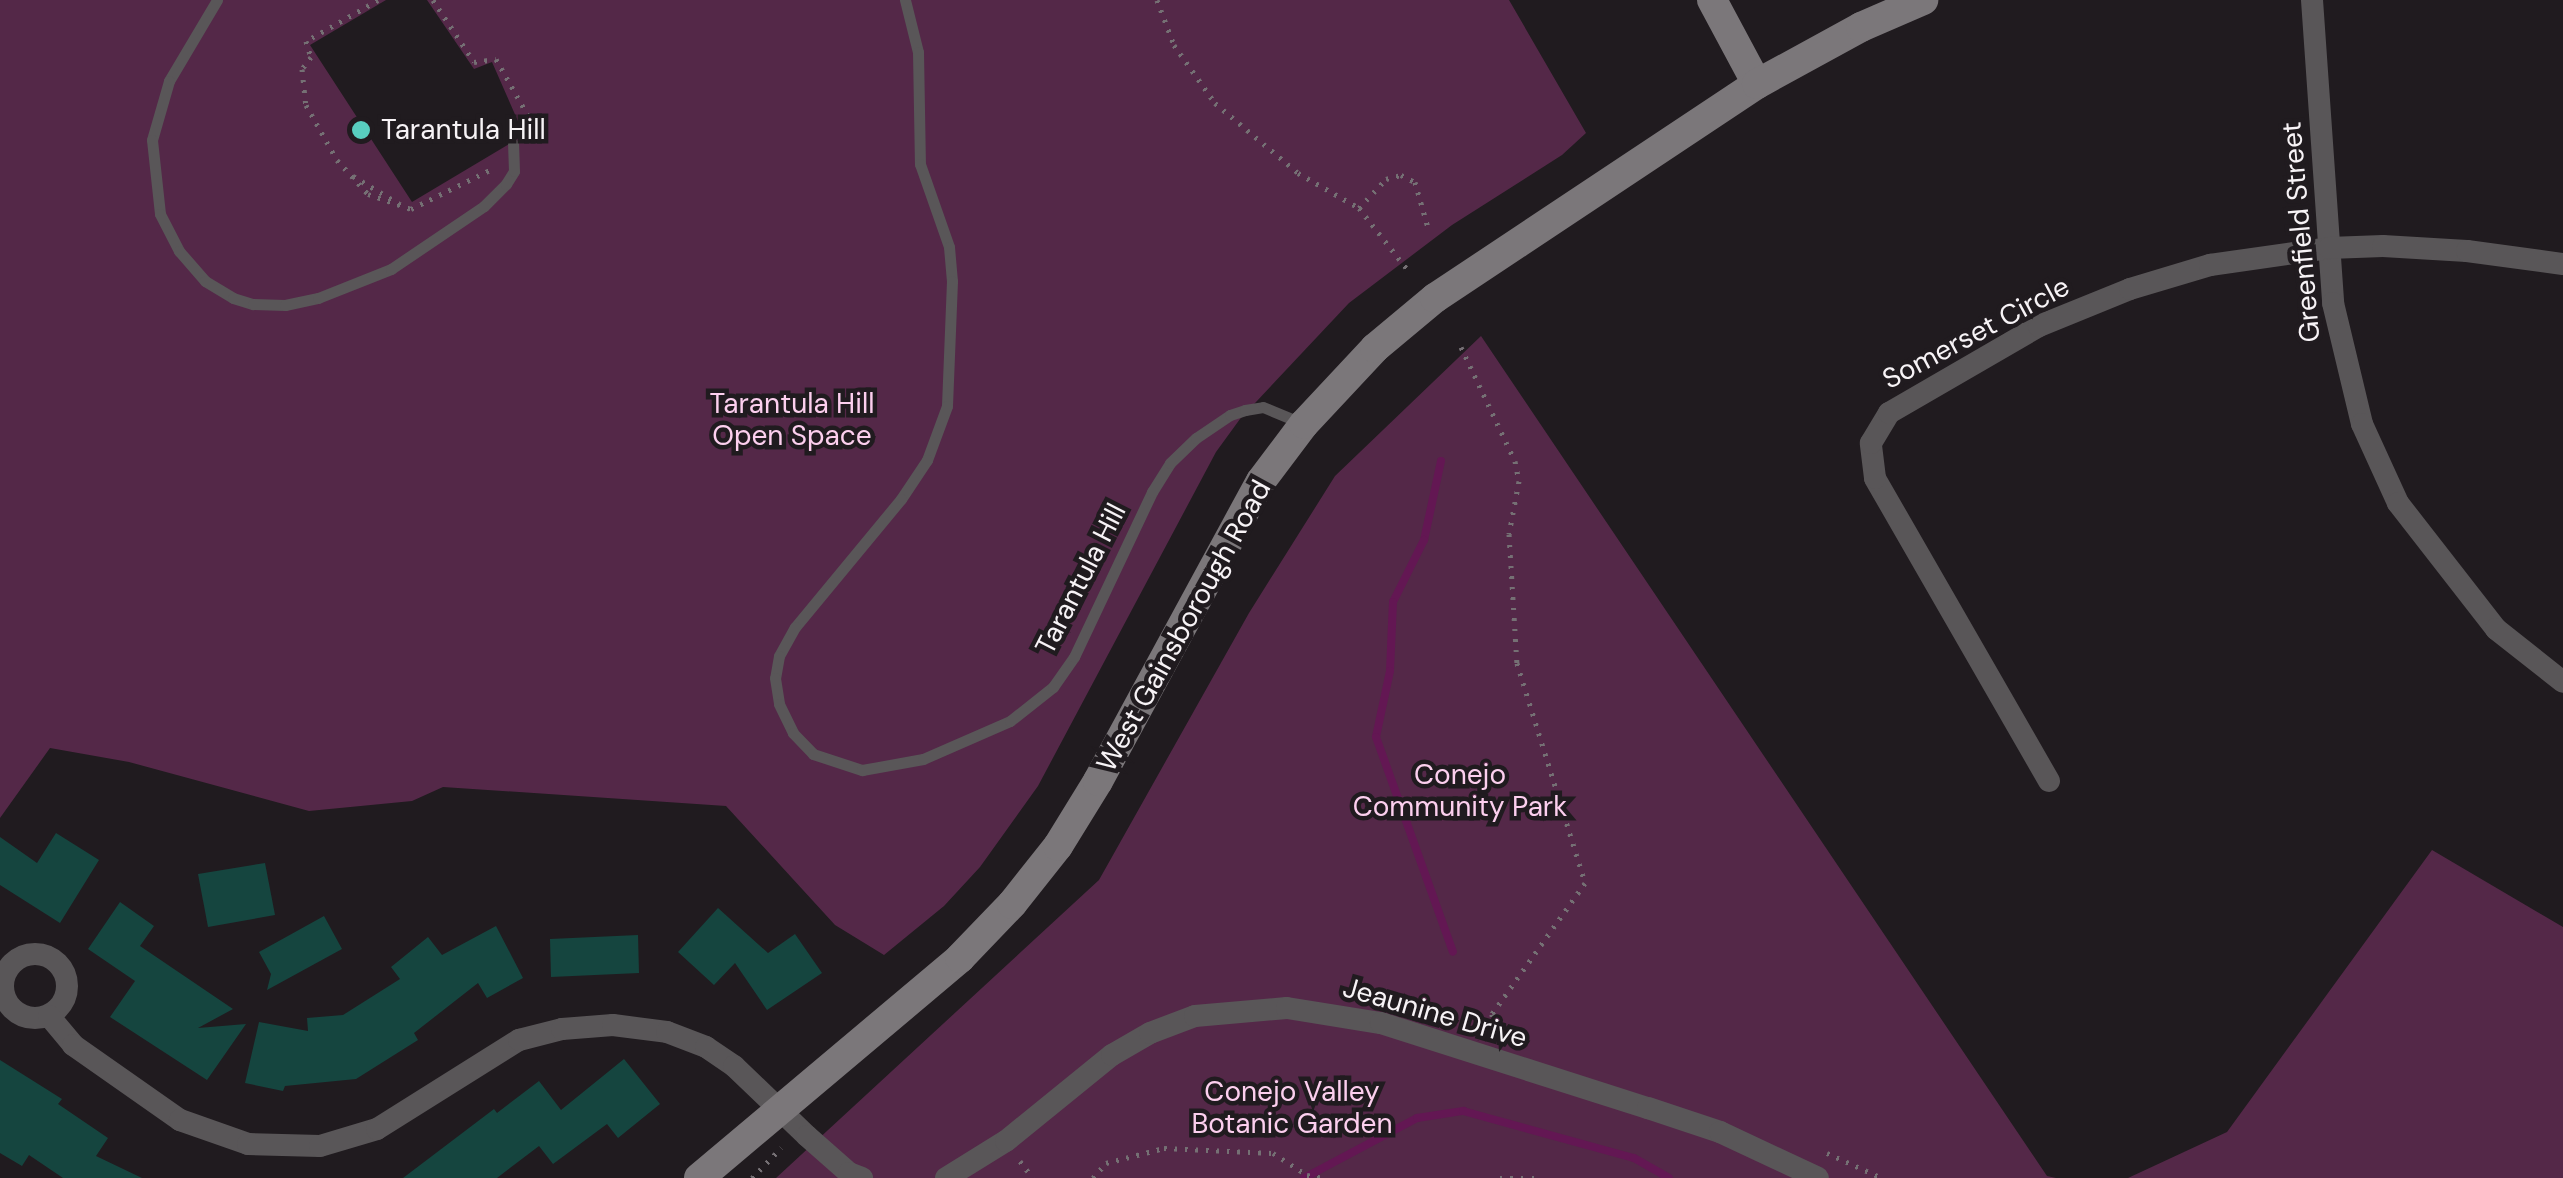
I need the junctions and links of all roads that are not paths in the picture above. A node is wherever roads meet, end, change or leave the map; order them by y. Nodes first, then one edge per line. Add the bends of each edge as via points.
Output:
1 (218, 0) edge
2 (905, 0) edge
3 (1712, 0) edge
4 (1923, 0) edge
5 (2312, 0) edge
6 (1757, 84) junction
7 (512, 144) dead end
8 (2329, 248) junction
9 (2563, 264) edge
10 (1304, 424) junction
11 (2563, 682) edge
12 (2050, 781) dead end
13 (49, 1016) dead end
14 (789, 1118) junction
15 (698, 1178) edge
16 (862, 1178) edge
17 (946, 1178) edge
18 (1818, 1178) edge

1 - 7 lane via 169,81 152,140 160,214 178,251 205,281 234,298 285,304 391,269 506,184
2 - 10 lane, Tarantula Hill via 918,52 920,164 948,247 952,281 947,406 927,460 901,499 795,627 779,656 779,704 793,733 813,754 862,770 923,759 1010,720 1052,688 1074,658 1170,463 1196,438 1246,410 1264,407
3 - 6 street
4 - 6 street, West Gainsborough Road
5 - 8 street, Greenfield Street
6 - 10 street, West Gainsborough Road via 1436,298 1375,348
8 - 9 street, Somerset Circle via 2467,251
8 - 11 street, Greenfield Street via 2344,358 2362,424 2398,503 2496,629
8 - 12 street, Somerset Circle via 2210,266 2130,289 2039,326 1929,387 1878,427 1870,460 1875,478
10 - 14 street, West Gainsborough Road via 1234,526 1098,781 1047,861 960,958
13 - 14 street via 73,1045 136,1093 180,1120 248,1144 320,1146 377,1129 520,1040 614,1025 667,1032 706,1047
14 - 15 street, West Gainsborough Road
14 - 16 street
17 - 18 street, Jeaunine Drive via 1150,1032 1195,1016 1286,1008 1381,1024 1630,1102 1720,1132

